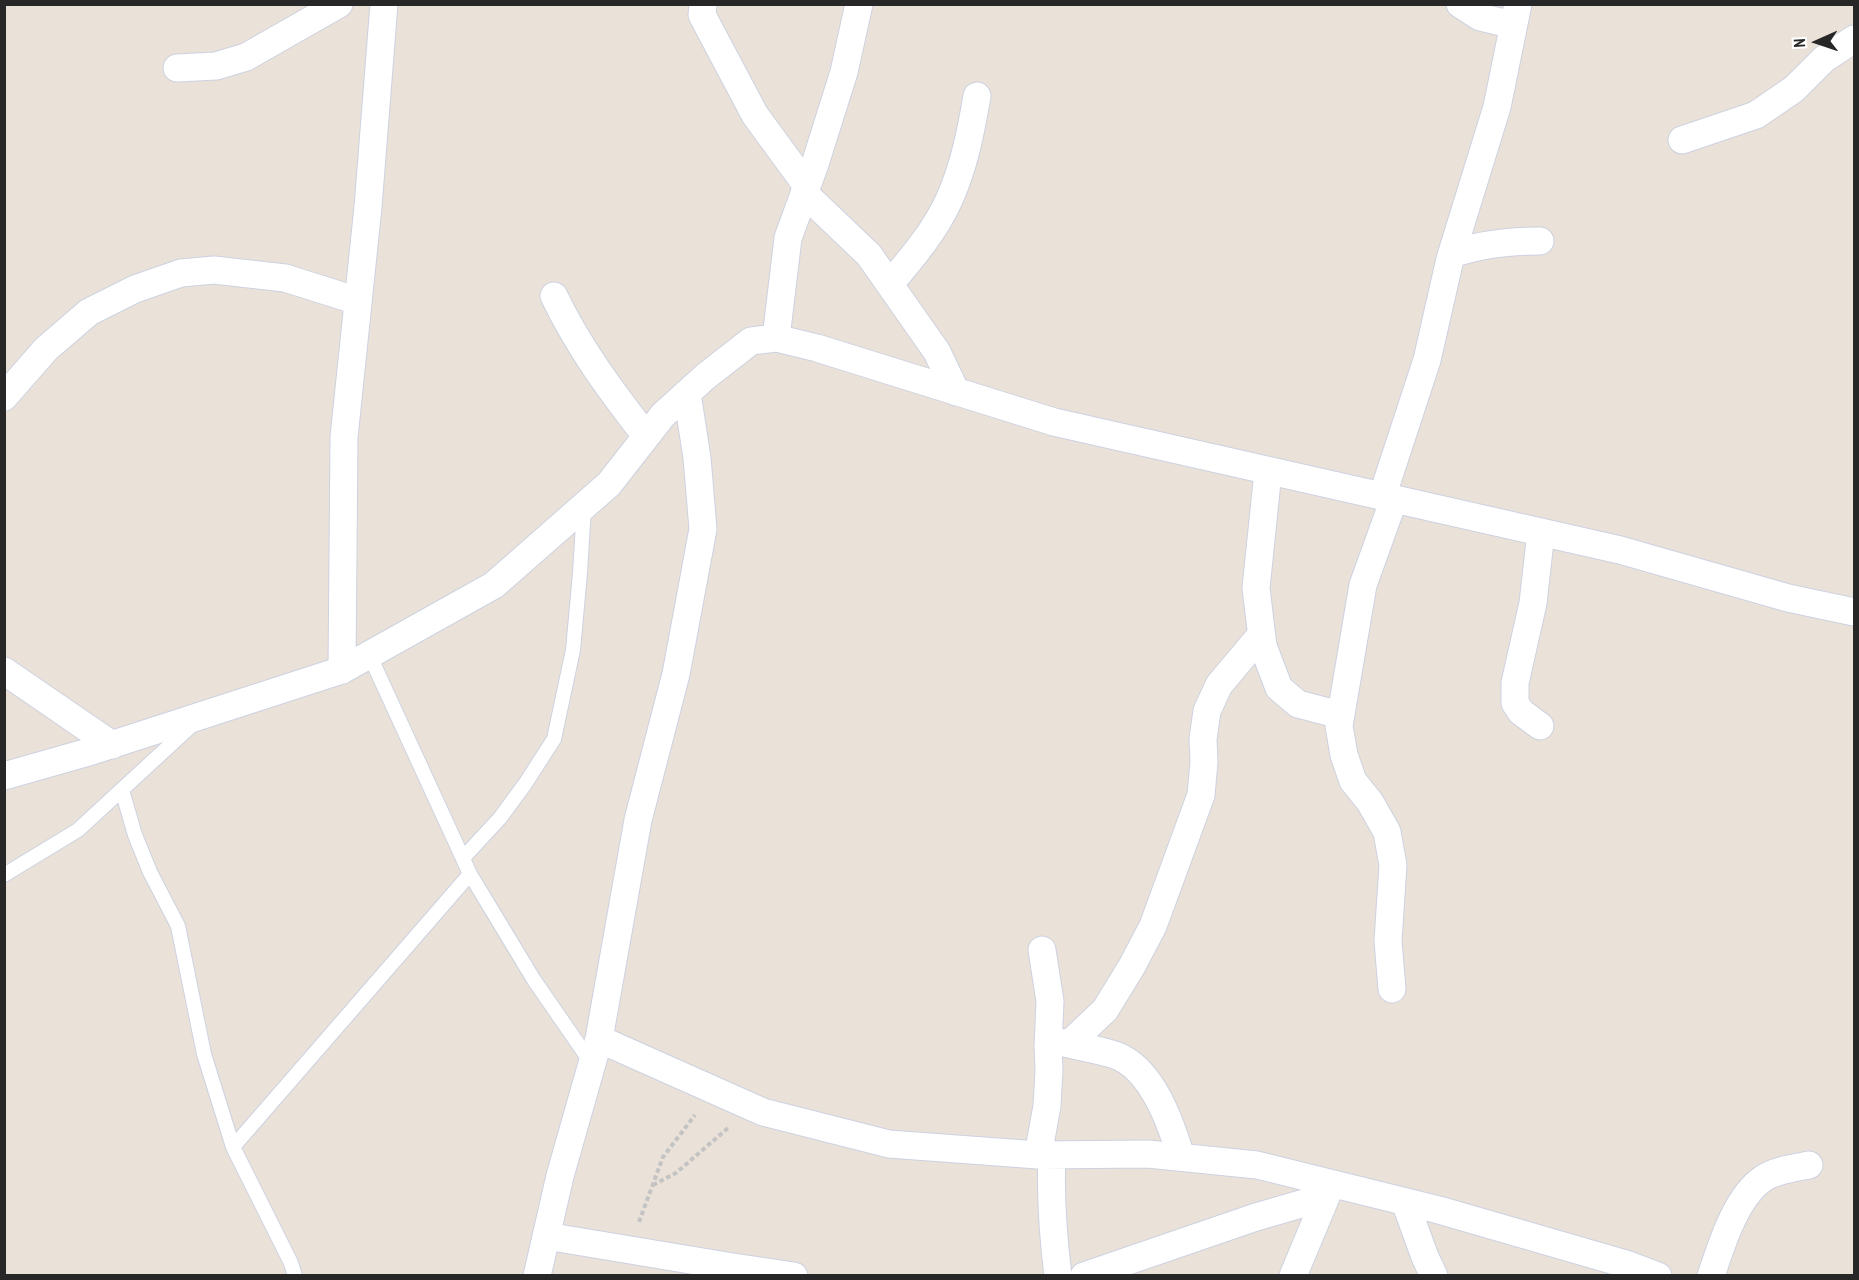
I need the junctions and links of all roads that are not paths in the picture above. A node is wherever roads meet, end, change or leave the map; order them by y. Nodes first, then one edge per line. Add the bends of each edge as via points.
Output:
1 (339, 4) edge
2 (384, 4) edge
3 (703, 4) edge
4 (860, 4) edge
5 (1460, 4) edge
6 (1515, 15) edge
7 (1854, 39) edge
8 (177, 68) dead end
9 (977, 96) dead end
10 (1682, 141) dead end
11 (806, 190) junction
12 (1540, 241) dead end
13 (1452, 254) junction
14 (890, 284) junction
15 (554, 296) dead end
16 (358, 301) junction
17 (776, 338) junction
18 (956, 392) junction
19 (687, 393) junction
20 (4, 397) edge
21 (646, 436) junction
22 (1268, 472) junction
23 (1388, 498) junction
24 (584, 506) junction
25 (1541, 532) junction
26 (1854, 612) edge
27 (1261, 635) junction
28 (369, 654) junction
29 (342, 669) junction
30 (4, 671) edge
31 (205, 714) junction
32 (1340, 716) junction
33 (1540, 726) dead end
34 (112, 745) junction
35 (4, 776) edge
36 (122, 790) junction
37 (463, 858) junction
38 (470, 874) junction
39 (4, 875) edge
40 (1042, 950) dead end
41 (1392, 989) dead end
42 (1059, 1042) junction
43 (596, 1052) junction
44 (233, 1147) junction
45 (1045, 1155) junction
46 (1181, 1157) junction
47 (1809, 1165) dead end
48 (1328, 1190) junction
49 (1405, 1202) junction
50 (546, 1236) junction
51 (295, 1275) edge
52 (537, 1275) edge
53 (794, 1275) edge
54 (1058, 1275) edge
55 (1084, 1275) edge
56 (1293, 1275) edge
57 (1434, 1275) edge
58 (1658, 1275) edge
59 (1711, 1275) edge

1 - 8 street via 246,57 216,66
2 - 16 street
3 - 11 street via 702,15 755,115
4 - 11 street via 844,72
5 - 6 street via 1480,17
6 - 13 street via 1497,107
7 - 10 street via 1756,115
9 - 14 street via 962,166 949,201 919,249
11 - 14 street via 869,255
11 - 17 street via 788,238
12 - 13 street via 1493,244
13 - 23 street
14 - 18 street via 937,352
15 - 21 street via 592,365
16 - 20 street via 285,278 214,270 181,273 135,289 89,312 46,349
16 - 29 street via 344,437
17 - 18 street
17 - 19 street via 752,341
18 - 22 street via 1054,422
19 - 21 street
19 - 43 street via 703,530 676,674 638,820
21 - 24 street via 609,484
22 - 23 street
22 - 27 street via 1256,588
23 - 25 street
23 - 32 street via 1363,585
24 - 28 street via 494,585
24 - 37 lane via 573,650 554,739 519,793
25 - 26 street
25 - 33 street via 1533,603 1515,683 1515,703
27 - 32 street via 1279,688 1298,704
27 - 42 street via 1220,685 1207,711 1201,795 1153,926 1105,1010
28 - 29 street
28 - 37 lane
29 - 31 street
30 - 34 street
31 - 34 street
31 - 36 lane
32 - 41 street via 1344,755 1353,781 1387,832 1393,865 1388,941
34 - 35 street
36 - 39 lane via 78,830
36 - 44 lane via 138,844 178,926 204,1054
37 - 38 lane
38 - 43 lane via 534,980
38 - 44 lane
40 - 42 street
42 - 45 street via 1049,1070
42 - 46 street via 1116,1055 1135,1067 1171,1123
43 - 45 street via 717,1091 763,1112 889,1144
43 - 50 street
44 - 51 lane
45 - 46 street
45 - 54 street
46 - 48 street via 1257,1165
47 - 59 street via 1764,1178 1743,1199
48 - 49 street
48 - 55 street
48 - 56 street
49 - 57 street
49 - 58 street
50 - 52 street
50 - 53 street

